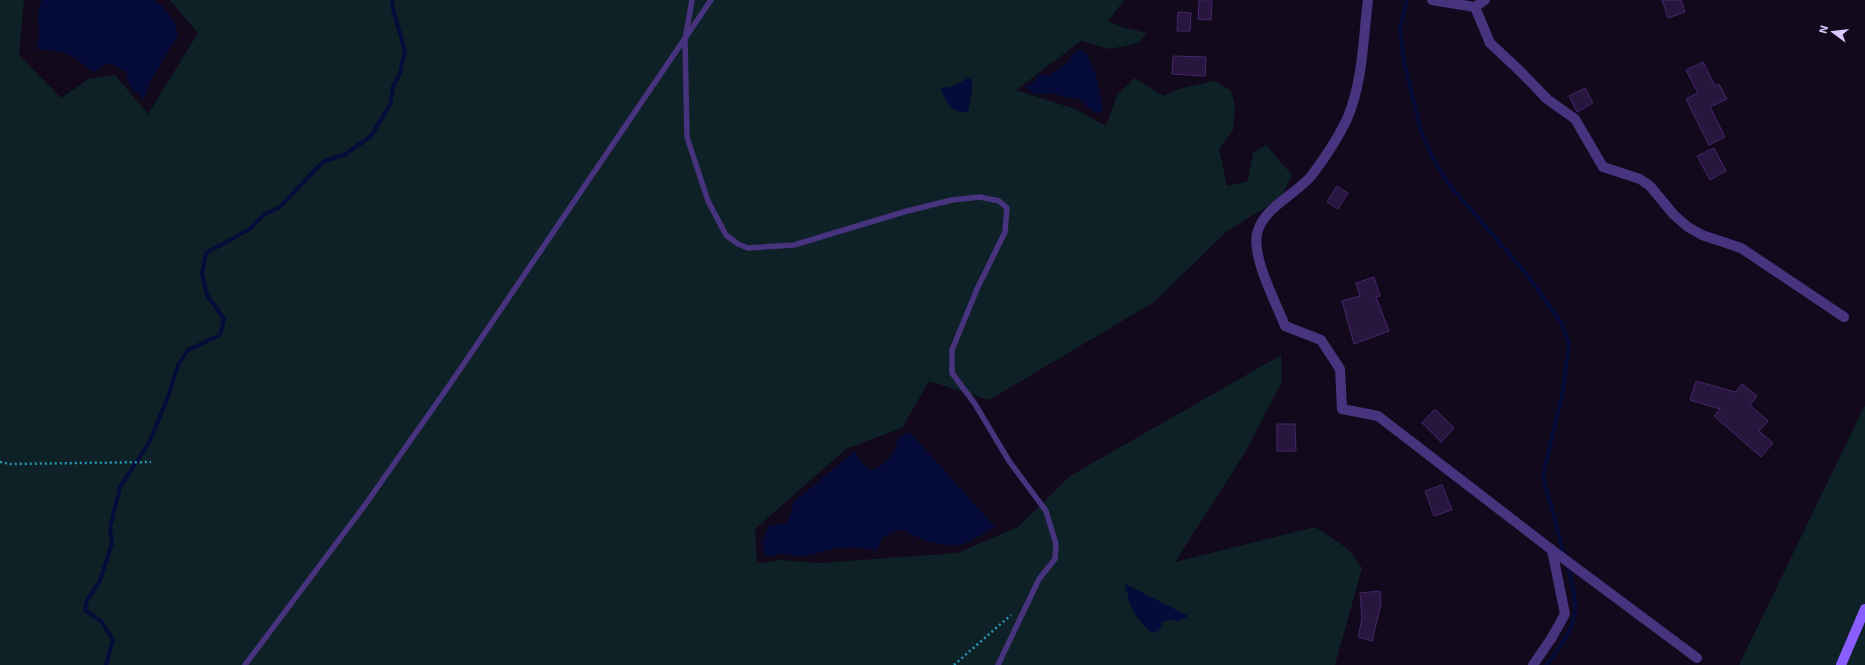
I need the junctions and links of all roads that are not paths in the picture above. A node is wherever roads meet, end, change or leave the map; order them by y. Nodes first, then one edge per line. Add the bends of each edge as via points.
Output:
1 (692, 0) edge
2 (711, 0) edge
3 (1368, 0) edge
4 (1432, 0) edge
5 (1485, 0) edge
6 (1475, 7) junction
7 (684, 40) junction
8 (1844, 317) dead end
9 (1552, 550) junction
10 (1865, 609) edge
11 (1697, 658) dead end
12 (245, 665) edge
13 (998, 665) edge
14 (1533, 665) edge
15 (1841, 665) edge

1 - 7 lane
2 - 7 lane
3 - 9 street via 1358,83 1347,119 1310,177 1282,199 1262,222 1256,234 1257,256 1285,326 1322,340 1340,369 1342,409 1378,416
4 - 6 street
5 - 6 street
6 - 8 street via 1490,44 1547,99 1575,119 1603,167 1640,179 1650,186 1674,216 1688,227 1702,235 1741,248
7 - 12 lane via 443,394 365,505
7 - 13 lane via 688,137 708,200 726,235 738,244 748,248 794,245 952,200 980,197 999,201 1007,208 1005,232 977,289 952,350 952,373 975,404 1009,461 1046,510 1056,544 1055,559 1039,579
9 - 11 street
9 - 14 street via 1565,614
10 - 15 street

